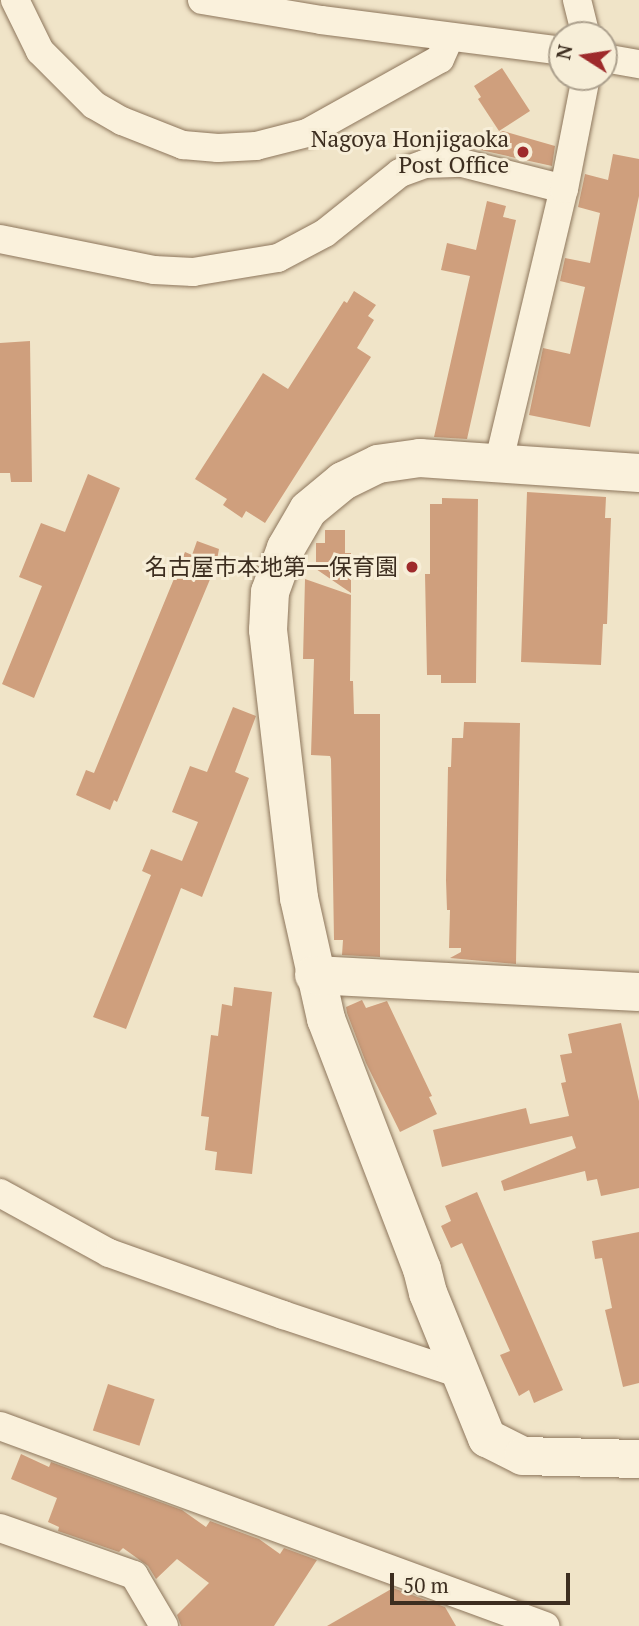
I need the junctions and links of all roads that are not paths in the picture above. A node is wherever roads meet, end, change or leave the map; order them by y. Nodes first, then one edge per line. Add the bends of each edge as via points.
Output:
1 (14, 0) edge
2 (202, 0) edge
3 (577, 0) edge
4 (582, 21) edge
5 (450, 37) junction
6 (548, 49) edge
7 (618, 60) edge
8 (639, 64) edge
9 (583, 91) edge
10 (564, 189) junction
11 (0, 239) edge
12 (498, 465) junction
13 (639, 473) edge
14 (314, 975) junction
15 (639, 992) edge
16 (0, 1193) edge
17 (460, 1374) junction
18 (0, 1426) edge
19 (639, 1459) edge
20 (0, 1528) edge
21 (164, 1626) edge
22 (545, 1626) edge

1 - 5 street via 40,51 94,105 183,145 218,148 257,146 307,133 440,59
2 - 5 street
3 - 4 street
5 - 6 street
7 - 8 street
9 - 10 street
10 - 11 street via 462,163 425,164 400,173 325,233 278,258 193,272 154,270
10 - 12 street
12 - 13 street
12 - 14 street via 420,458 378,464 343,481 308,510 286,548 270,592 268,630 299,898
14 - 15 street
14 - 17 street via 326,1019
16 - 17 street via 109,1252
17 - 19 street via 487,1438 523,1456
18 - 22 street
20 - 21 street via 134,1575

